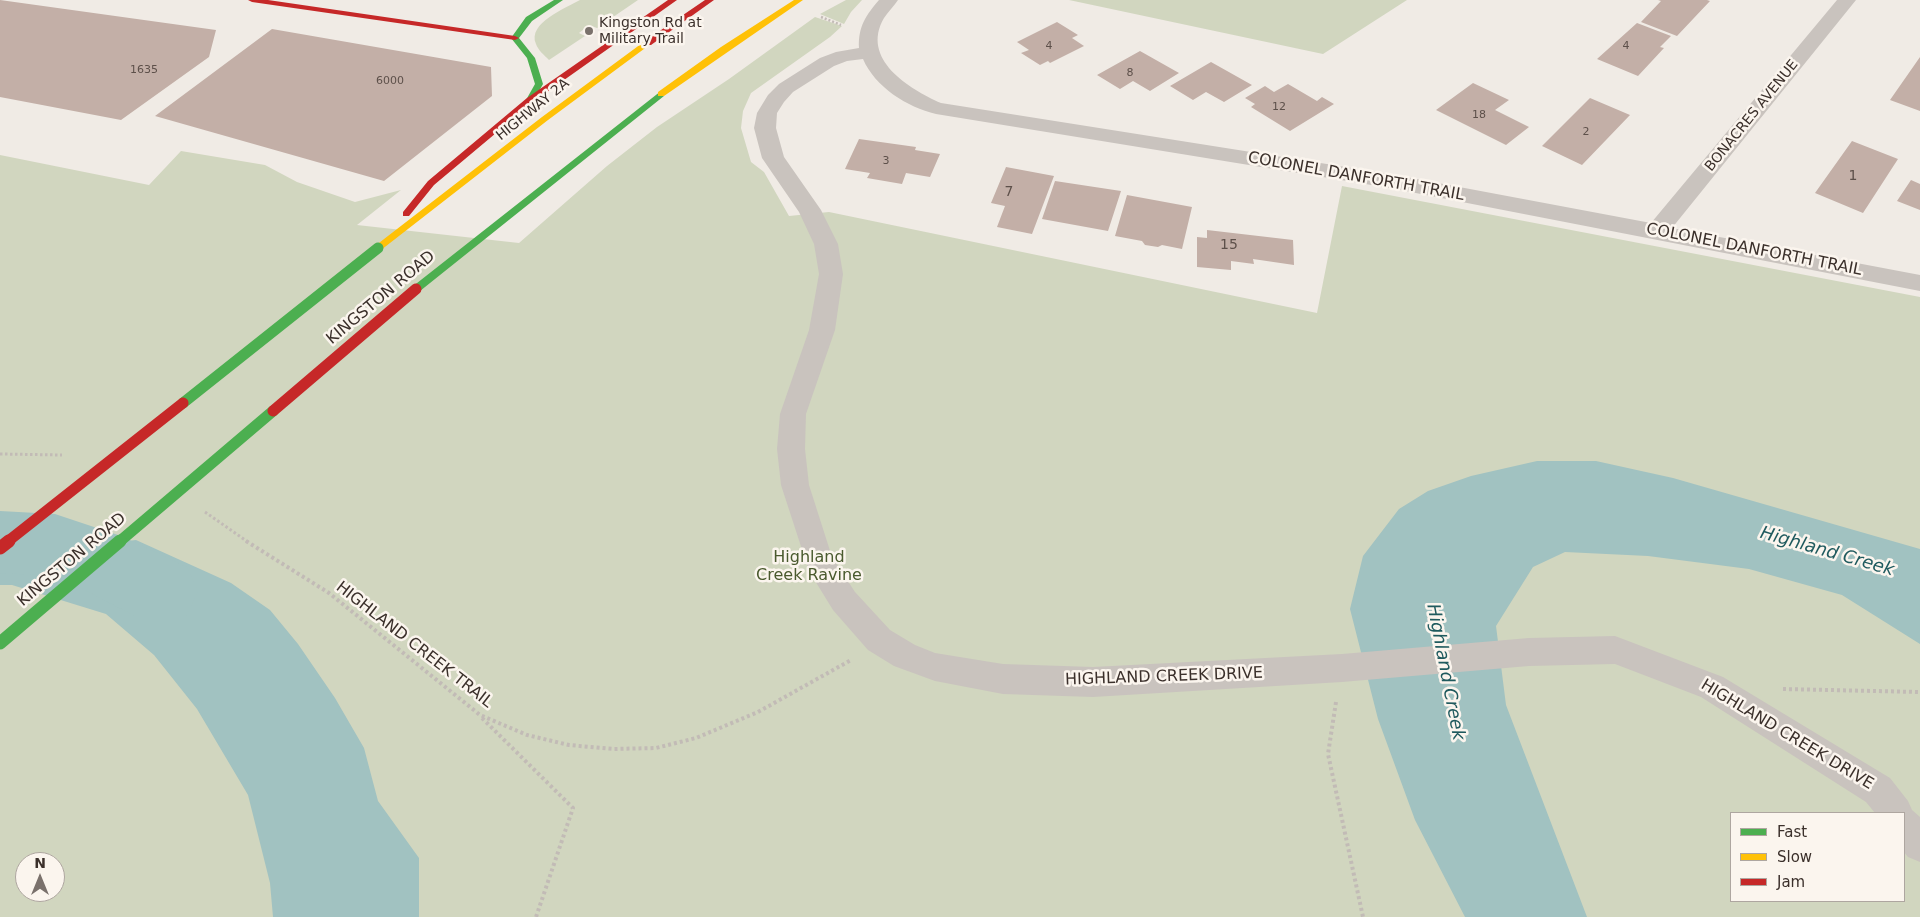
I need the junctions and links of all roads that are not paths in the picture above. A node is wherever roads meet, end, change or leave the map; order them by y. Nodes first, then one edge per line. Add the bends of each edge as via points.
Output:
1 (252, 0) edge
2 (559, 0) edge
3 (673, 0) edge
4 (710, 0) edge
5 (799, 0) edge
6 (889, 0) edge
7 (1847, 0) edge
8 (516, 38) junction
9 (870, 52) junction
10 (530, 100) junction
11 (1658, 231) junction
12 (378, 248) junction
13 (1920, 283) edge
14 (0, 548) edge
15 (0, 642) edge
16 (1895, 812) edge
17 (1905, 825) edge
18 (1920, 845) edge

1 - 8 main road
2 - 8 main road via 529,19
3 - 10 main road
4 - 12 main road, HIGHWAY 2A via 582,90
5 - 15 main road, KINGSTON ROAD, bridge via 653,100 416,289
6 - 9 street via 872,24
7 - 11 street, BONACRES AVENUE
8 - 10 main road via 531,58 539,84
9 - 11 street, COLONEL DANFORTH TRAIL via 873,63 889,82 906,95 936,108 1390,181
9 - 16 street, HIGHLAND CREEK DRIVE via 827,62 794,83 775,99 767,114 765,128 773,158 810,210 826,244 831,274 822,330 793,414 791,449 796,485 819,562 844,601 879,640 905,656 935,667 1003,679 1093,682 1342,668 1529,652 1615,650 1712,686 1878,790
10 - 12 main road via 431,183
11 - 13 street, COLONEL DANFORTH TRAIL
12 - 14 main road, bridge
17 - 18 street

